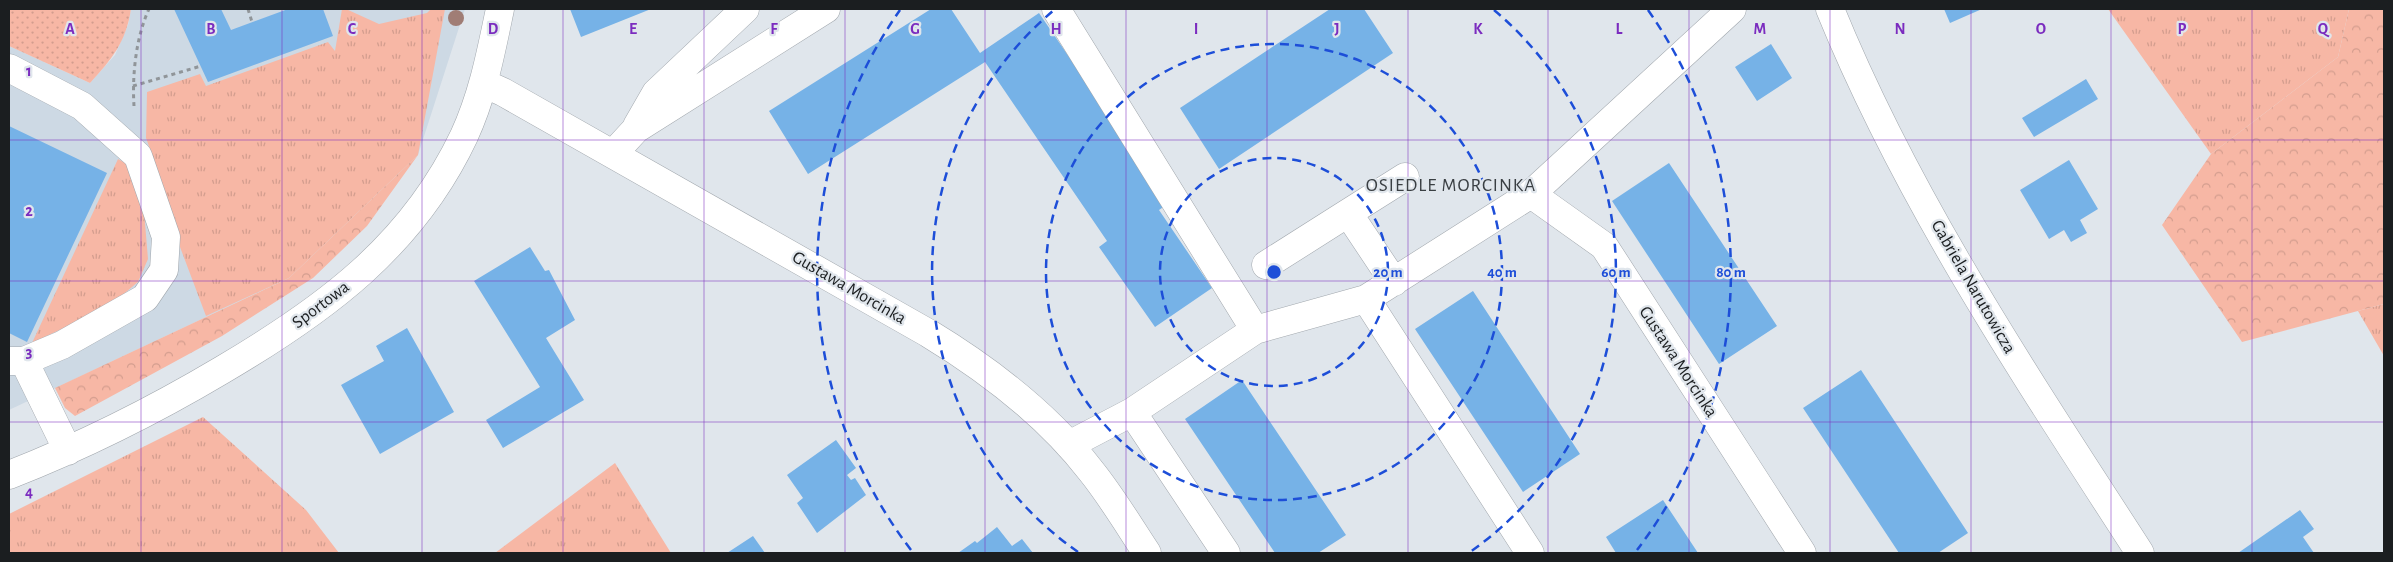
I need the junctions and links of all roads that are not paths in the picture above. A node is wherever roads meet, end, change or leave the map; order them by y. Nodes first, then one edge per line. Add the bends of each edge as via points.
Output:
1 (500, 9) edge
2 (745, 9) edge
3 (826, 9) edge
4 (1056, 9) edge
5 (1732, 9) edge
6 (1830, 9) edge
7 (9, 68) edge
8 (484, 83) junction
9 (636, 129) junction
10 (613, 154) junction
11 (1405, 177) dead end
12 (1531, 194) junction
13 (1348, 213) junction
14 (1266, 265) dead end
15 (1394, 282) junction
16 (1366, 299) junction
17 (1255, 330) junction
18 (17, 361) edge
19 (1132, 412) junction
20 (1069, 445) junction
21 (68, 450) junction
22 (9, 475) edge
23 (1147, 553) edge
24 (1226, 553) edge
25 (1530, 553) edge
26 (1802, 553) edge
27 (2140, 553) edge

1 - 8 street, Sportowa
2 - 9 street via 656,93
3 - 9 street
4 - 17 street
5 - 12 street
6 - 27 street, Gabriela Narutowicza via 1855,71 1903,164 1997,332
7 - 18 street via 82,106 138,156 166,237 164,270 145,298 62,345
8 - 10 street, Gustawa Morcinka
8 - 21 street, Sportowa via 471,121 449,164 404,229 357,278 310,315 251,354 143,415
9 - 10 street
10 - 20 street, Gustawa Morcinka via 964,355 1032,408
11 - 13 street
12 - 15 street
12 - 26 street, Gustawa Morcinka via 1604,246
13 - 14 street
13 - 15 street
15 - 16 street
16 - 17 street
16 - 25 street
17 - 19 street
18 - 21 street
19 - 20 street
19 - 24 street
20 - 23 street, Gustawa Morcinka via 1097,478
21 - 22 street, Sportowa

